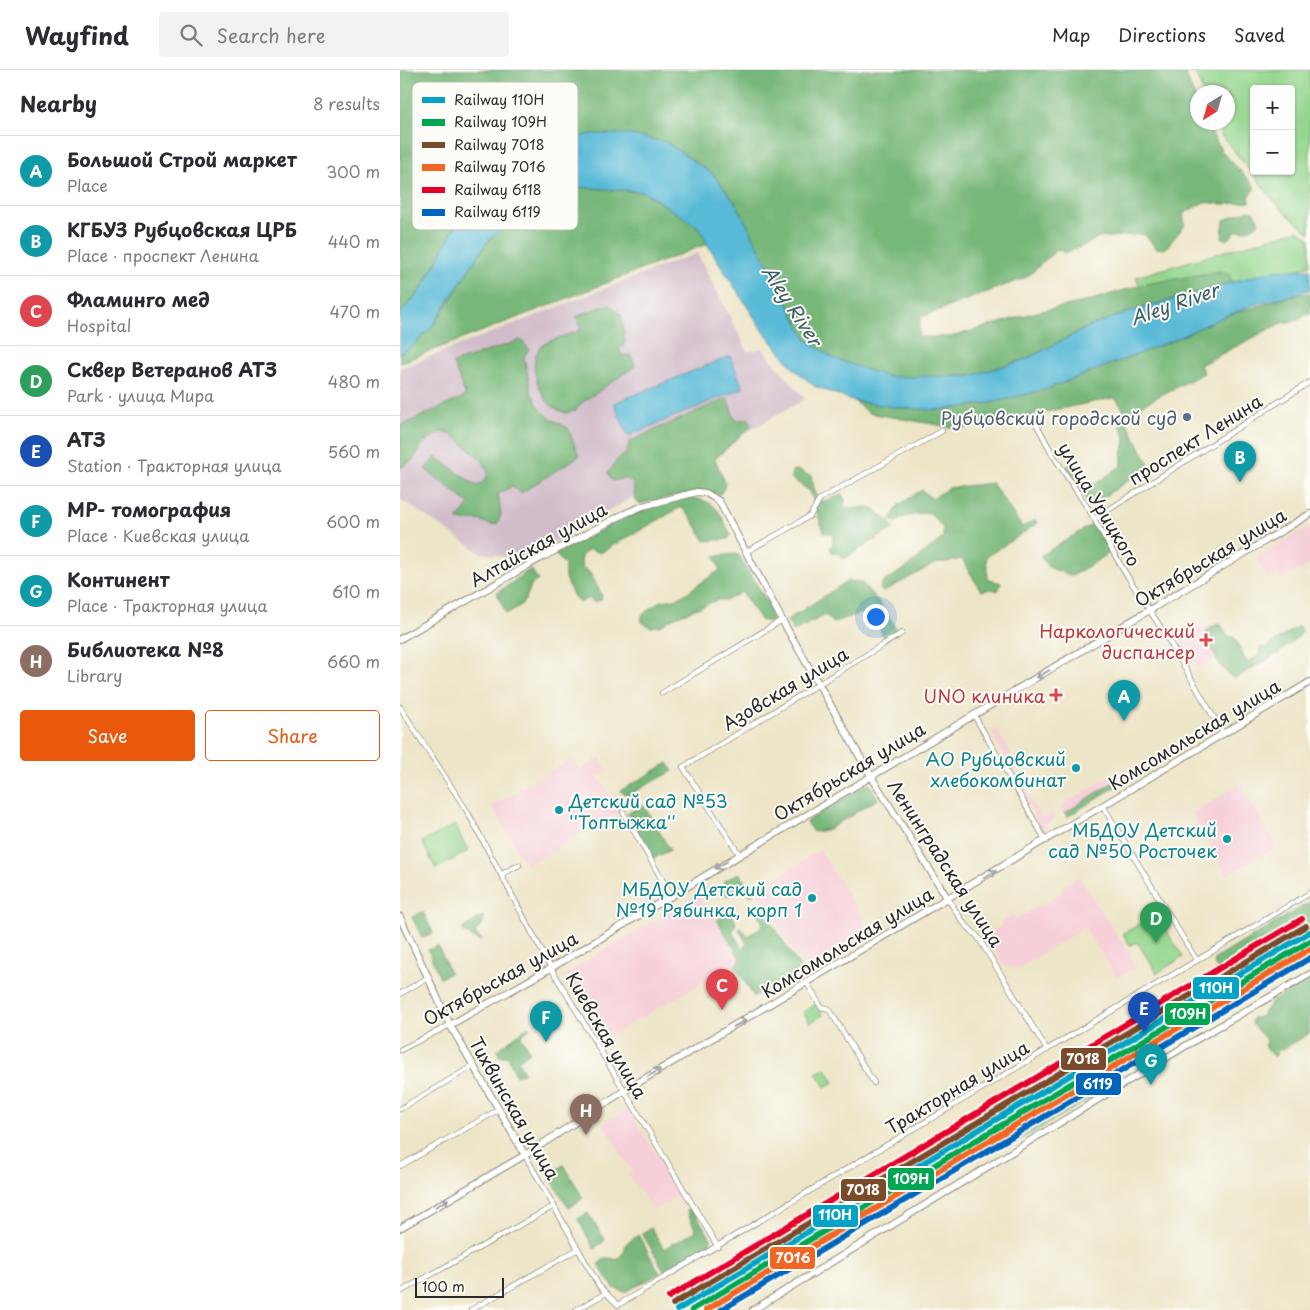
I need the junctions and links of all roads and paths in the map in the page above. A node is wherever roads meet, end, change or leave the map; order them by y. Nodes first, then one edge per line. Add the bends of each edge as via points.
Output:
1 (1310, 382) edge
2 (1032, 416) dead end
3 (942, 431) dead end
4 (697, 492) joint
5 (1310, 514) edge
6 (1094, 519) junction
7 (746, 552) junction
8 (1150, 610) junction
9 (782, 620) junction
10 (902, 633) dead end
11 (400, 638) edge
12 (1310, 682) edge
13 (818, 683) junction
14 (662, 693) dead end
15 (400, 707) edge
16 (974, 714) junction
17 (1224, 733) junction
18 (871, 776) junction
19 (1103, 806) junction
20 (623, 812) dead end
21 (1046, 841) junction
22 (739, 854) junction
23 (518, 865) dead end
24 (502, 874) junction
25 (1310, 893) edge
26 (672, 895) junction
27 (948, 899) junction
28 (400, 917) edge
29 (402, 924) edge
30 (1197, 961) junction
31 (551, 968) junction
32 (1310, 974) edge
33 (427, 978) junction
34 (807, 983) junction
35 (400, 994) edge
36 (450, 1025) junction
37 (400, 1050) edge
38 (1048, 1050) junction
39 (473, 1066) junction
40 (874, 1084) dead end
41 (624, 1091) junction
42 (400, 1109) edge
43 (498, 1110) junction
44 (525, 1155) junction
45 (400, 1166) edge
46 (554, 1206) junction
47 (400, 1228) edge
48 (718, 1247) junction
49 (578, 1249) junction
50 (400, 1292) edge
51 (606, 1293) junction
52 (618, 1305) joint
53 (471, 1310) edge
54 (576, 1310) edge
55 (753, 1310) edge

1 - 6 street, проспект Ленина
2 - 6 street, улица Урицкого
3 - 7 street via 820,499 810,516
4 - 7 main road, Ленинградская улица via 719,501
4 - 11 main road, Алтайская улица via 624,514
5 - 8 main road, Октябрьская улица
6 - 8 street, улица Урицкого
7 - 9 main road, Ленинградская улица
8 -> 16 main road, Октябрьская улица
8 - 17 street, улица Урицкого
9 - 13 main road, Ленинградская улица
9 - 14 street
10 - 13 street, Азовская улица
12 - 17 main road, Комсомольская улица
13 - 18 main road, Ленинградская улица
13 - 22 street, Азовская улица via 683,767
15 - 24 street, Киевская улица via 467,811
16 - 18 main road, Октябрьская улица
16 - 21 street
17 - 19 main road, Комсомольская улица
18 - 22 main road, Октябрьская улица
18 - 27 main road, Ленинградская улица
19 - 21 main road, Комсомольская улица
19 - 30 street
20 - 26 street
27 -> 21 main road, Комсомольская улица
22 -> 26 main road, Октябрьская улица
23 - 24 street
24 - 31 street, Киевская улица
25 - 30 street, Тракторная улица
26 - 31 main road, Октябрьская улица
27 - 34 main road, Комсомольская улица
27 - 38 street, Ленинградская улица via 978,938
28 - 29 main road, Тихвинская улица
29 - 33 main road, Тихвинская улица
30 - 38 street, Тракторная улица
31 - 36 main road, Октябрьская улица
31 - 41 street, Киевская улица
32 - 55 main road via 1192,1042
33 - 35 street
33 - 36 main road, Тихвинская улица
34 - 40 street via 821,1007 830,1009
41 -> 34 main road, Комсомольская улица
36 - 37 street, Октябрьская улица
36 - 39 main road, Тихвинская улица
38 - 48 street, Тракторная улица
39 - 42 street
39 - 43 main road, Тихвинская улица
41 - 44 main road, Комсомольская улица
41 - 48 street, Киевская улица
43 - 44 main road, Тихвинская улица
43 - 45 street
44 - 46 street, Тихвинская улица
47 -> 44 main road, Комсомольская улица
46 - 49 street, Тихвинская улица
46 - 50 street
48 - 52 street, Тракторная улица
49 - 51 street, Тихвинская улица
49 - 53 street
51 - 52 street, Тихвинская улица
51 - 54 street

